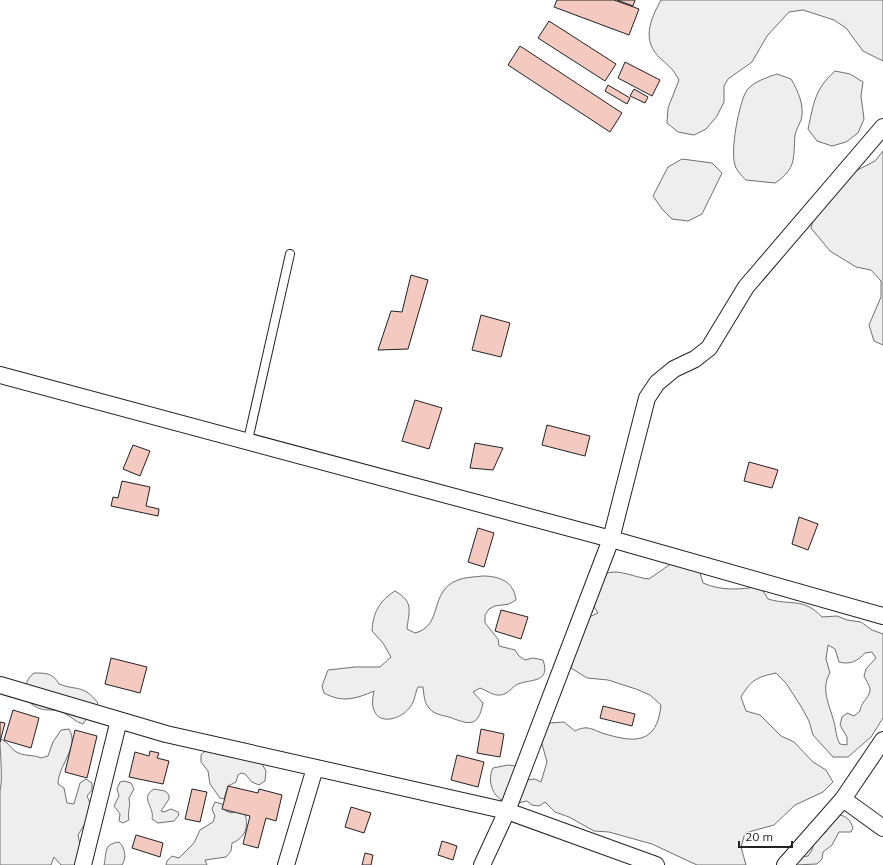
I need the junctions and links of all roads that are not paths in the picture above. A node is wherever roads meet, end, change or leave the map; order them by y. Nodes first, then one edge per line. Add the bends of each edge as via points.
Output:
1 (883, 127) edge
2 (290, 254) dead end
3 (0, 375) edge
4 (248, 440) junction
5 (611, 539) junction
6 (883, 616) edge
7 (0, 685) edge
8 (119, 720) junction
9 (883, 740) edge
10 (315, 768) junction
11 (843, 799) junction
12 (507, 811) junction
13 (883, 828) edge
14 (83, 865) edge
15 (286, 865) edge
16 (482, 865) edge
17 (656, 865) edge
18 (785, 865) edge

1 - 5 street via 746,287 709,348 674,369 653,388 647,398
2 - 4 lane
3 - 4 street
4 - 5 street
5 - 6 street
5 - 12 street
7 - 8 street
8 - 10 street via 166,734
8 - 14 street
9 - 11 street
10 - 12 street
10 - 15 street
11 - 13 street
11 - 18 street
12 - 16 street
12 - 17 street

